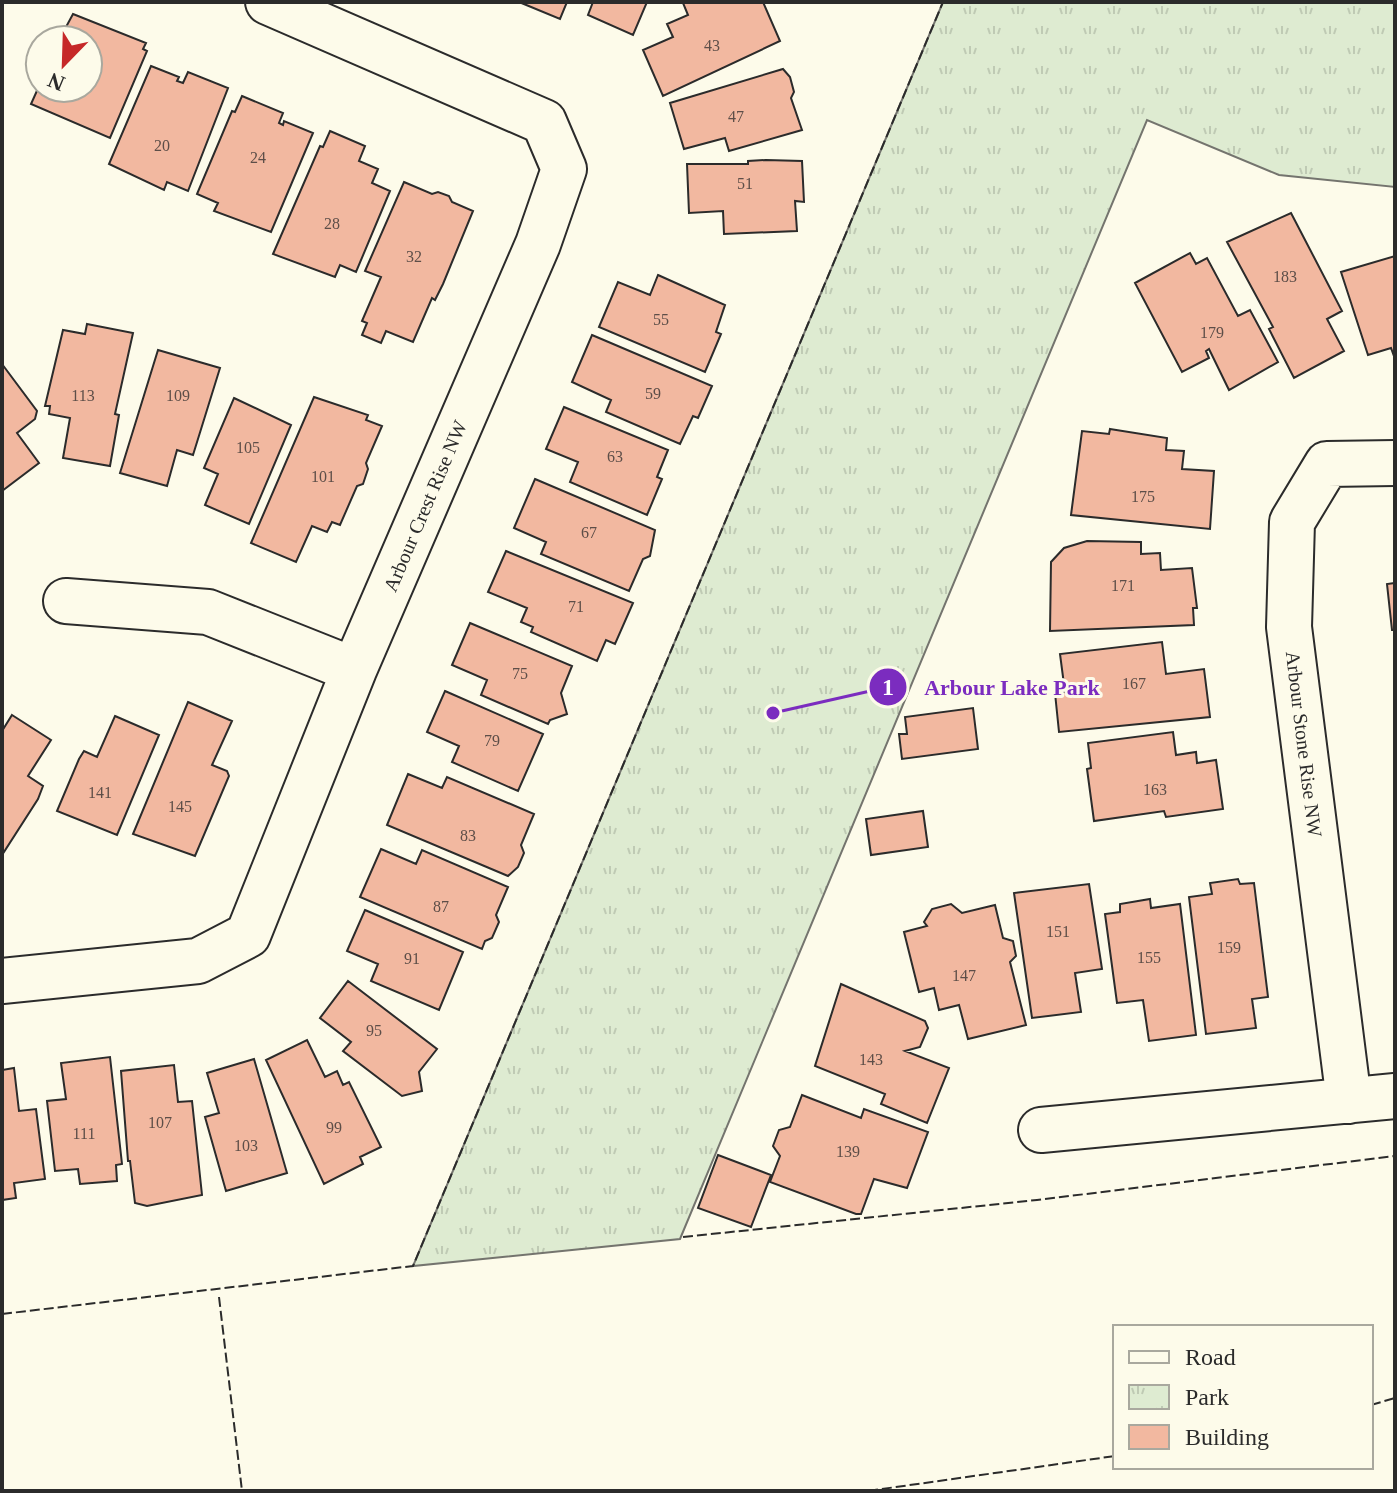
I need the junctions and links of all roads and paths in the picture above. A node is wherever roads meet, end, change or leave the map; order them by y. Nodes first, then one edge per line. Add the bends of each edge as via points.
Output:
1 (268, 2) edge
2 (1395, 463) edge
3 (66, 601) dead end
4 (354, 670) junction
5 (2, 981) edge
6 (1395, 1096) edge
7 (1349, 1101) junction
8 (1041, 1130) dead end

1 - 4 street, Arbour Crest Rise NW via 544,122 564,169 538,244
2 - 7 street, Arbour Stone Rise NW via 1327,464 1292,522 1289,627
3 - 4 street via 208,612
4 - 5 street, Arbour Crest Rise NW via 248,935 198,961
6 - 7 street
7 - 8 street

